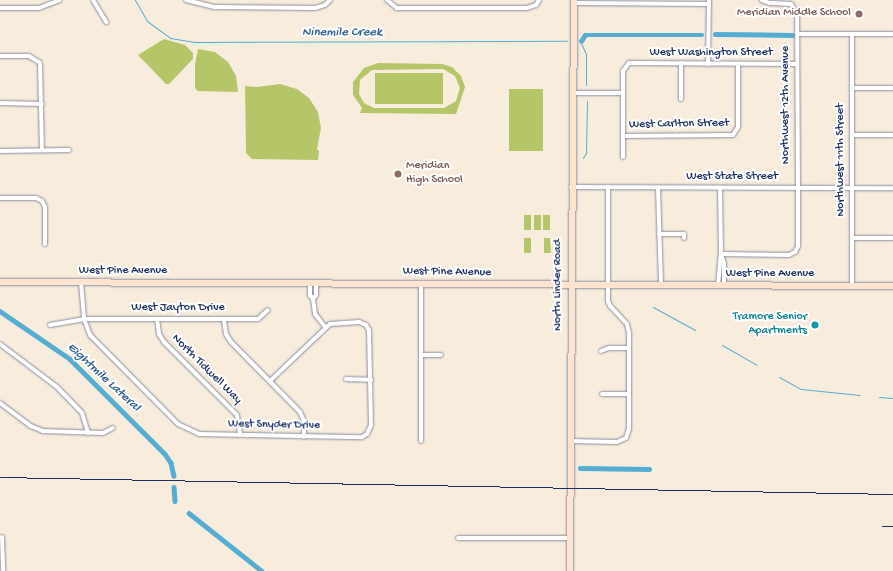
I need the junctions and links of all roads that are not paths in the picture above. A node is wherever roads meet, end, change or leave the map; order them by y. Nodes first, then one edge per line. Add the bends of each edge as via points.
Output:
1 (60, 0) edge
2 (93, 0) edge
3 (186, 0) edge
4 (539, 0) edge
5 (762, 0) edge
6 (329, 1) edge
7 (388, 1) edge
8 (574, 2) edge
9 (709, 2) edge
10 (0, 8) edge
11 (106, 22) dead end
12 (798, 34) junction
13 (852, 34) junction
14 (893, 34) edge
15 (0, 56) edge
16 (681, 64) junction
17 (708, 64) junction
18 (738, 64) junction
19 (797, 64) junction
20 (852, 88) junction
21 (893, 88) edge
22 (573, 93) junction
23 (623, 93) junction
24 (680, 99) dead end
25 (0, 103) edge
26 (42, 104) junction
27 (852, 135) junction
28 (893, 135) edge
29 (623, 136) junction
30 (0, 150) edge
31 (42, 150) junction
32 (68, 150) dead end
33 (622, 158) dead end
34 (571, 187) junction
35 (608, 188) junction
36 (658, 188) junction
37 (720, 188) junction
38 (798, 188) junction
39 (852, 188) junction
40 (893, 188) edge
41 (0, 198) edge
42 (659, 234) junction
43 (684, 238) dead end
44 (852, 238) junction
45 (893, 238) edge
46 (45, 244) dead end
47 (720, 254) junction
48 (0, 282) edge
49 (81, 283) junction
50 (313, 284) junction
51 (421, 284) junction
52 (570, 286) junction
53 (608, 286) junction
54 (661, 286) junction
55 (718, 286) junction
56 (724, 286) junction
57 (852, 286) junction
58 (893, 286) edge
59 (268, 310) dead end
60 (84, 319) junction
61 (157, 319) junction
62 (224, 320) junction
63 (50, 325) dead end
64 (325, 327) junction
65 (0, 344) edge
66 (629, 348) junction
67 (601, 351) dead end
68 (421, 355) junction
69 (440, 355) dead end
70 (346, 379) dead end
71 (371, 380) junction
72 (270, 381) junction
73 (602, 394) dead end
74 (629, 394) junction
75 (1, 406) edge
76 (113, 428) dead end
77 (88, 432) junction
78 (240, 436) junction
79 (304, 437) junction
80 (421, 440) dead end
81 (570, 441) junction
82 (2, 537) dead end
83 (458, 538) dead end
84 (570, 538) junction
85 (3, 571) edge
86 (570, 571) edge

1 - 10 street via 39,8
2 - 11 street
3 - 6 street via 215,7 315,8
4 - 7 street via 536,5 527,8 397,8
5 - 12 street, Northwest 12th Avenue via 794,6
8 - 9 street
8 - 22 street, North Linder Road
9 - 17 street
12 - 13 street
12 - 19 street, Northwest 12th Avenue
13 - 14 street
13 - 20 street, Northwest 11th Street
15 - 26 street via 29,56 37,59 42,67
16 - 17 street, West Washington Street
16 - 23 street, West Washington Street via 629,64 625,66
16 - 24 street
17 - 18 street, West Washington Street
18 - 19 street, West Washington Street
18 - 29 street, West Carlton Street via 738,127 735,133 729,136
19 - 38 street, Northwest 12th Avenue
20 - 21 street
20 - 27 street, Northwest 11th Street
22 - 23 street
22 - 34 street, North Linder Road
23 - 29 street
25 - 26 street
26 - 31 street
27 - 28 street
27 - 39 street, Northwest 11th Street
29 - 33 street
30 - 31 street
31 - 32 street
34 - 35 street, West State Street
34 - 52 street, North Linder Road
35 - 36 street, West State Street
35 - 53 street
36 - 37 street, West State Street
36 - 42 street
37 - 38 street, West State Street
37 - 47 street
38 - 39 street, West State Street
38 - 47 street, Northwest 12th Avenue via 798,246 795,252
39 - 40 street, West State Street
39 - 44 street, Northwest 11th Street
41 - 46 street via 36,198 42,201 45,207
42 - 43 street via 684,234
42 - 54 street
44 - 45 street
44 - 57 street, Northwest 11th Street
47 - 55 street
47 - 56 street via 724,263
48 - 49 street, West Pine Avenue
49 - 50 street, West Pine Avenue
49 - 60 street
50 - 51 street, West Pine Avenue
50 - 64 street via 310,295 315,314
51 - 52 street, West Pine Avenue
51 - 68 street
52 - 53 street, West Pine Avenue
52 - 81 street, North Linder Road
53 - 54 street, West Pine Avenue
53 - 66 street via 608,308 627,324
54 - 55 street, West Pine Avenue
55 - 56 street, West Pine Avenue
56 - 57 street, West Pine Avenue
57 - 58 street, West Pine Avenue
59 - 62 street, West Jayton Drive via 258,320
60 - 61 street, West Jayton Drive
60 - 63 street, West Jayton Drive
60 - 78 street, West Snyder Drive via 94,339 182,427 199,434
61 - 62 street, West Jayton Drive
61 - 78 street, North Tidwell Way via 159,334 164,342 237,415
62 - 72 street via 228,338
64 - 71 street via 339,322 358,322 366,325 370,334
64 - 72 street
65 - 77 street via 63,392 82,413
66 - 67 street via 609,348
66 - 74 street
68 - 69 street
68 - 80 street
70 - 71 street
71 - 79 street, West Snyder Drive via 371,425 367,434 362,437
72 - 79 street via 300,412 304,421
73 - 74 street
74 - 81 street via 629,429 626,438 617,442
75 - 77 street via 43,431
76 - 77 street via 104,432
78 - 79 street, West Snyder Drive
81 - 84 street, North Linder Road
82 - 85 street
83 - 84 street
84 - 86 street, North Linder Road

